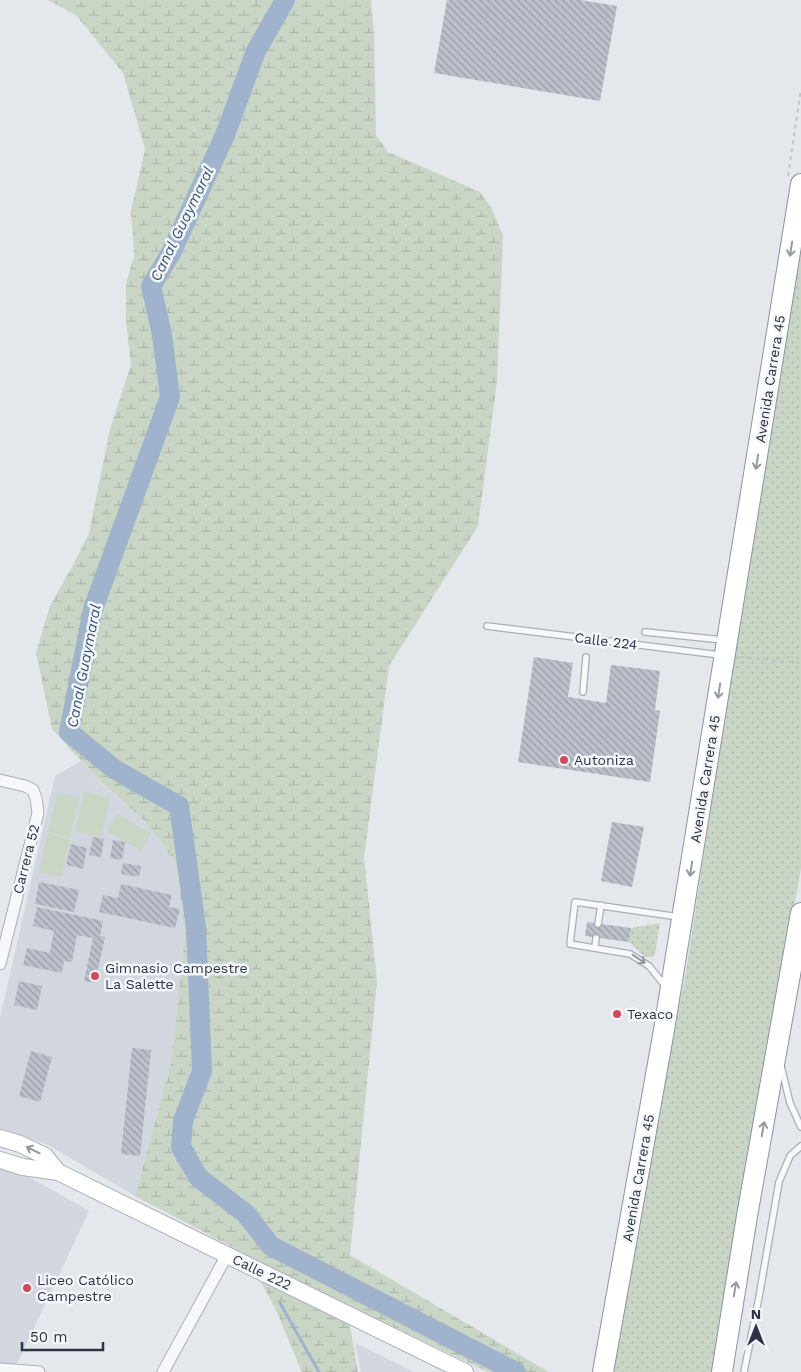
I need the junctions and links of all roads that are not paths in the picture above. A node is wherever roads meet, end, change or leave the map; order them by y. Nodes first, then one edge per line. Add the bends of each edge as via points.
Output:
1 (801, 184) edge
2 (487, 626) dead end
3 (645, 632) dead end
4 (726, 648) junction
5 (586, 657) dead end
6 (583, 692) dead end
7 (0, 780) edge
8 (601, 905) junction
9 (801, 913) edge
10 (683, 918) junction
11 (598, 924) dead end
12 (596, 938) dead end
13 (595, 947) junction
14 (0, 964) edge
15 (670, 992) junction
16 (777, 1049) junction
17 (801, 1127) edge
18 (0, 1138) edge
19 (801, 1146) edge
20 (0, 1160) edge
21 (58, 1172) junction
22 (227, 1255) junction
23 (0, 1369) edge
24 (39, 1372) edge
25 (163, 1372) edge
26 (465, 1372) edge
27 (603, 1372) edge
28 (722, 1372) edge
29 (744, 1372) edge

1 -> 4 highway, Avenida Carrera 45
2 - 4 lane, Calle 224
3 - 4 lane
4 -> 10 highway, Avenida Carrera 45
5 - 6 lane
7 - 14 street, Carrera 52 via 33,790 38,813
8 - 10 lane
8 - 11 lane
8 - 13 lane via 575,902 570,944
9 - 16 highway
10 - 15 highway, Avenida Carrera 45
12 - 13 lane
13 -> 15 lane via 623,951 636,957 649,966
15 - 27 highway, Avenida Carrera 45
16 - 17 lane via 790,1103
28 -> 16 highway
21 -> 18 street, Calle 222 via 45,1156
19 - 29 lane via 790,1156 779,1182
20 - 21 street, Calle 222
21 - 22 street, Calle 222
22 - 25 street
22 - 26 street, Calle 222
23 - 24 street

